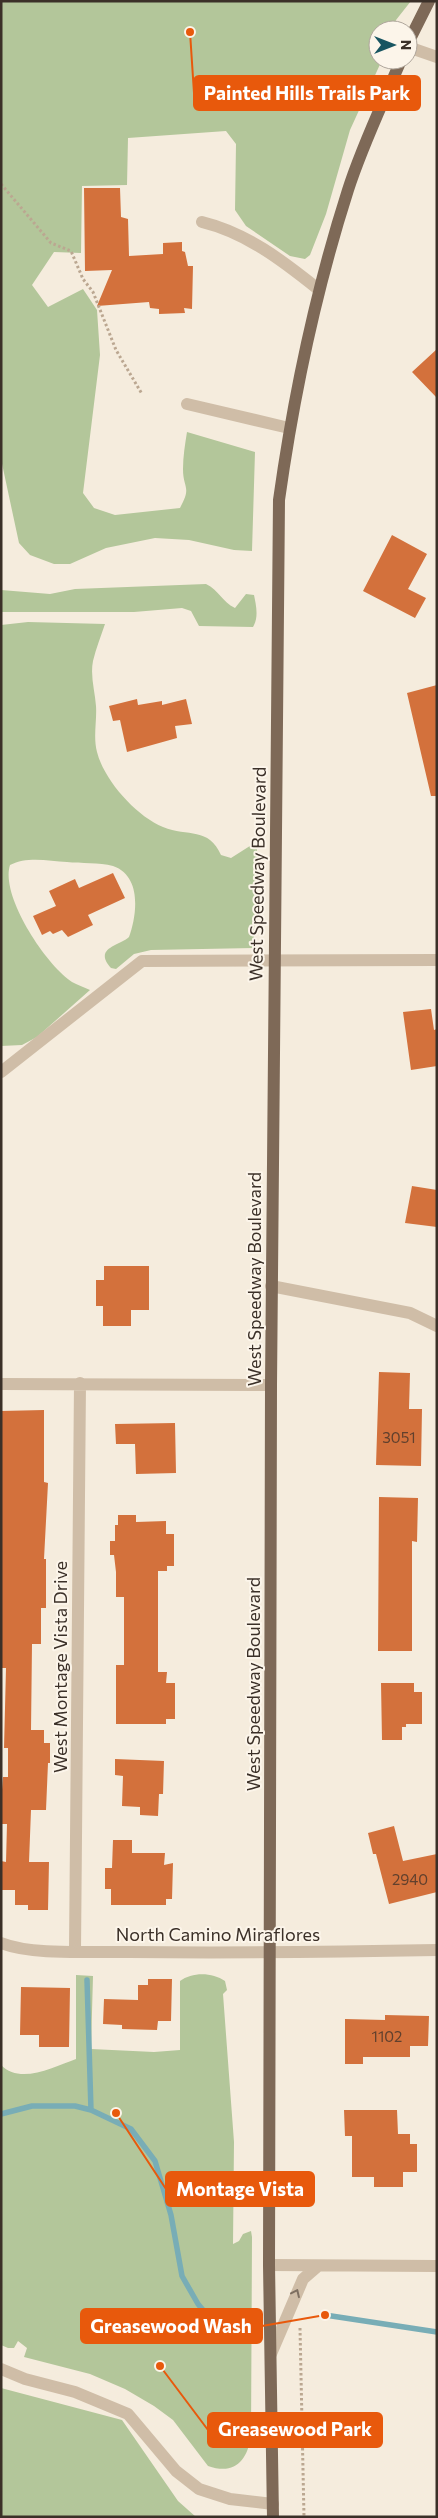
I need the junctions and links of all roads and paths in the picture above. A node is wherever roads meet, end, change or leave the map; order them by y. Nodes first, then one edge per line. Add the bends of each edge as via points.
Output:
1 (428, 1) edge
2 (418, 22) edge
3 (418, 50) edge
4 (437, 57) edge
5 (397, 70) edge
6 (1, 184) edge
7 (202, 222) dead end
8 (318, 289) junction
9 (142, 394) dead end
10 (187, 404) dead end
11 (289, 428) junction
12 (273, 960) junction
13 (437, 960) edge
14 (1, 1072) edge
15 (271, 1286) junction
16 (437, 1326) edge
17 (80, 1383) junction
18 (1, 1384) edge
19 (270, 1385) junction
20 (1, 1943) edge
21 (437, 1950) edge
22 (75, 1951) junction
23 (270, 1953) junction
24 (269, 2266) junction
25 (318, 2266) junction
26 (437, 2266) edge
27 (300, 2327) dead end
28 (271, 2354) junction
29 (1, 2369) edge
30 (273, 2510) edge
31 (304, 2517) edge

1 - 2 main road
3 - 4 street
5 - 8 main road, West Speedway Boulevard via 349,188
6 - 9 path via 51,243 71,251 83,279 93,292 116,350
7 - 8 street via 242,236 286,263
8 - 11 main road, West Speedway Boulevard
10 - 11 street
11 - 12 main road, West Speedway Boulevard via 279,500
12 - 13 street
12 - 14 street via 142,961
12 - 15 main road, West Speedway Boulevard
15 - 16 street via 410,1313
15 - 19 main road, West Speedway Boulevard
17 - 18 street
17 - 19 street
17 - 22 street, West Montage Vista Drive
19 - 23 main road, West Speedway Boulevard
20 - 22 street, North Camino Miraflores via 16,1949
21 - 23 street, North Camino Miraflores
22 - 23 street, North Camino Miraflores
23 - 24 main road, West Speedway Boulevard
24 - 25 street
24 - 28 main road, West Speedway Boulevard
25 - 26 street
28 -> 25 street via 303,2279
27 - 31 path
28 - 30 main road, West Speedway Boulevard
29 - 30 street via 75,2392 128,2414 176,2471 199,2489

